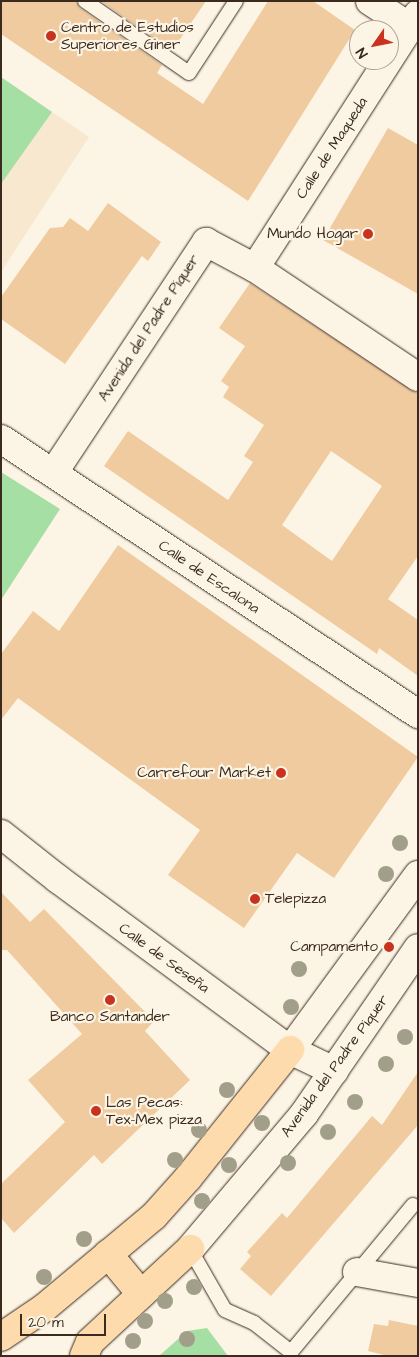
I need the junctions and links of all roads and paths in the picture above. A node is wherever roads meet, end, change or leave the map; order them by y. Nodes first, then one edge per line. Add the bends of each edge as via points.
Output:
1 (85, 1) edge
2 (236, 1) edge
3 (370, 1) edge
4 (414, 21) edge
5 (255, 268) junction
6 (418, 376) edge
7 (1, 439) edge
8 (54, 472) junction
9 (418, 714) edge
10 (1, 834) edge
11 (418, 875) edge
12 (418, 948) edge
13 (290, 1050) junction
14 (334, 1071) junction
15 (413, 1205) dead end
16 (190, 1250) junction
17 (108, 1254) junction
18 (357, 1272) junction
19 (418, 1283) edge
20 (141, 1294) junction
21 (1, 1337) edge
22 (84, 1356) edge

1 - 2 lane via 189,73
3 - 4 street, Calle de Maqueda
4 - 5 street, Calle de Maqueda
5 - 6 street, Avenida del Padre Piquer
5 - 8 street, Avenida del Padre Piquer via 206,242
7 - 8 street, Calle de Escalona
8 - 9 street, Calle de Escalona
10 - 13 street, Calle de Seseña
11 - 13 street
12 - 14 street, Avenida del Padre Piquer
13 - 14 street, Calle de Seseña
13 - 17 highway via 154,1216
14 - 16 street, Avenida del Padre Piquer via 304,1114
15 - 18 lane
16 - 18 lane via 225,1310 254,1323 291,1352
16 - 20 highway
17 - 20 highway
17 - 21 highway via 44,1308
18 - 19 street
20 - 22 highway via 90,1342

